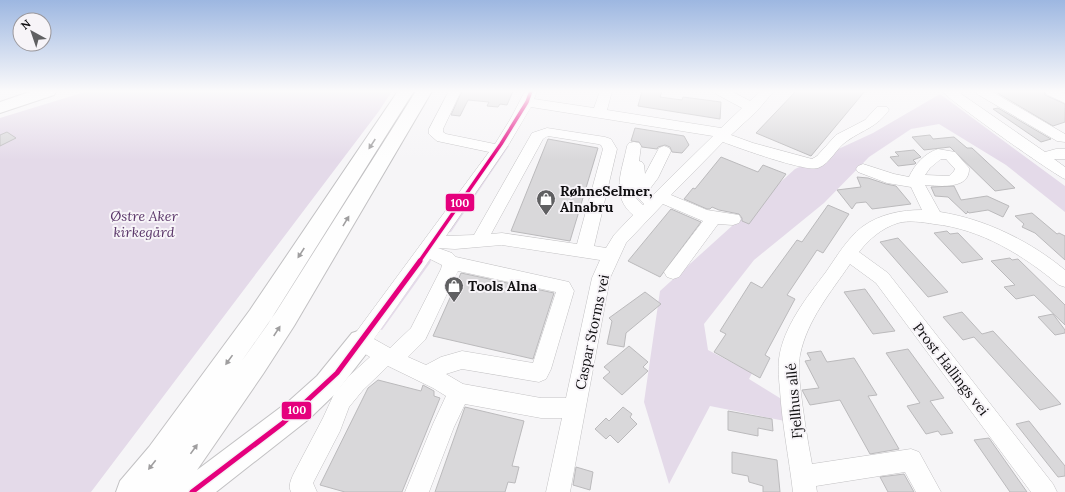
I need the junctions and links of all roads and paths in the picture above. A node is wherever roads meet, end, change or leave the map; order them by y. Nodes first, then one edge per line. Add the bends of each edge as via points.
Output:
1 (398, 114) edge
2 (399, 114) edge
3 (444, 114) edge
4 (518, 114) edge
5 (604, 114) edge
6 (746, 114) edge
7 (879, 114) edge
8 (980, 114) edge
9 (1016, 114) edge
10 (723, 135) junction
11 (1063, 146) edge
12 (638, 147) dead end
13 (498, 149) junction
14 (664, 151) dead end
15 (1042, 158) junction
16 (863, 169) dead end
17 (1065, 174) edge
18 (633, 190) junction
19 (653, 205) junction
20 (714, 218) junction
21 (935, 218) junction
22 (733, 219) dead end
23 (479, 241) junction
24 (430, 246) junction
25 (584, 251) junction
26 (849, 254) junction
27 (611, 255) junction
28 (451, 263) junction
29 (674, 272) dead end
30 (1065, 280) edge
31 (361, 342) junction
32 (389, 357) junction
33 (426, 375) junction
34 (459, 393) junction
35 (575, 408) junction
36 (804, 484) edge
37 (131, 492) edge
38 (163, 492) edge
39 (192, 492) edge
40 (305, 492) edge
41 (417, 492) edge
42 (558, 492) edge
43 (929, 492) edge
44 (1045, 492) edge

1 -> 37 highway via 260,317
38 -> 2 highway via 285,319
3 - 13 street via 436,129 436,134 442,138
4 - 13 street
5 - 10 street
6 - 10 street, Caspar Storms vei
7 - 10 street via 870,124 840,138 822,159 814,164
8 - 15 street
9 - 11 street
10 - 19 street, Caspar Storms vei
11 - 15 street
12 - 18 street via 637,176
13 - 24 street
14 - 18 street via 650,178
15 - 17 street
16 - 21 street via 892,179 916,181
18 - 19 street via 627,197 630,202
19 - 20 street via 685,208
19 - 27 street, Caspar Storms vei via 620,239
20 - 22 street
20 - 29 street
21 - 26 street, Fjellhus allé via 894,218 874,228 858,241
21 - 30 street, Fjellhus allé via 954,221 1002,238 1032,255
23 - 24 street
23 - 25 street via 502,240
23 - 25 street via 537,136 547,132 600,140 606,142 610,149
24 - 28 street
24 - 31 street
25 - 27 street
26 - 36 street, Fjellhus allé via 816,298 798,330 790,354 790,393
26 - 44 street, Prost Hallings vei via 882,278
27 - 35 street, Caspar Storms vei via 592,314
28 - 32 street via 418,334
28 - 33 street via 556,285 563,287 565,292 538,373 462,360 448,363
31 - 32 street
31 - 39 highway via 337,373 310,400
32 - 33 street
32 - 40 street via 356,383 341,402 302,481 301,489
33 - 34 street
34 - 35 street via 541,408
34 - 41 street
35 - 42 street, Caspar Storms vei
36 - 43 street via 911,460

